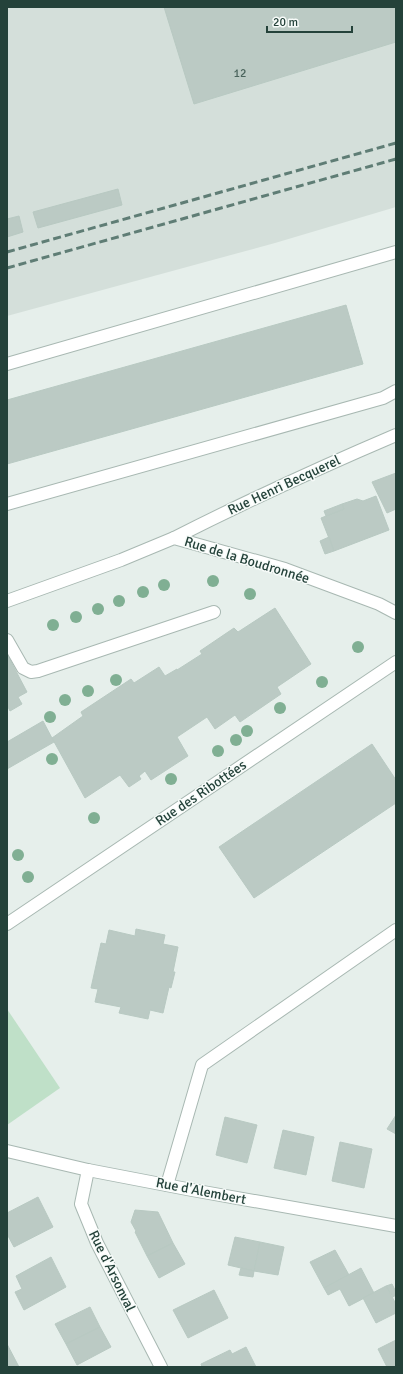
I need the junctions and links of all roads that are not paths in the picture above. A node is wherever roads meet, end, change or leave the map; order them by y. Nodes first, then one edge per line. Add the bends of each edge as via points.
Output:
1 (396, 252) edge
2 (7, 364) edge
3 (396, 391) edge
4 (396, 435) edge
5 (7, 504) edge
6 (174, 538) junction
7 (7, 601) edge
8 (214, 612) dead end
9 (396, 613) edge
10 (7, 640) edge
11 (396, 662) edge
12 (7, 924) edge
13 (396, 930) edge
14 (7, 1151) edge
15 (88, 1170) junction
16 (167, 1185) junction
17 (396, 1226) edge
18 (161, 1367) edge

1 - 2 street
3 - 5 street via 383,398
4 - 6 street, Rue Henri Becquerel via 248,501
6 - 7 street, Rue de la Boudronnée via 122,560
6 - 9 street, Rue de la Boudronnée via 285,569 379,604
8 - 10 street via 31,672 23,668
11 - 12 street, Rue des Ribottées
13 - 16 street via 202,1065
14 - 15 street, Rue d'Alembert
15 - 16 street, Rue d'Alembert
15 - 18 street, Rue d'Arsonval via 82,1204 97,1243
16 - 17 street, Rue d'Alembert

